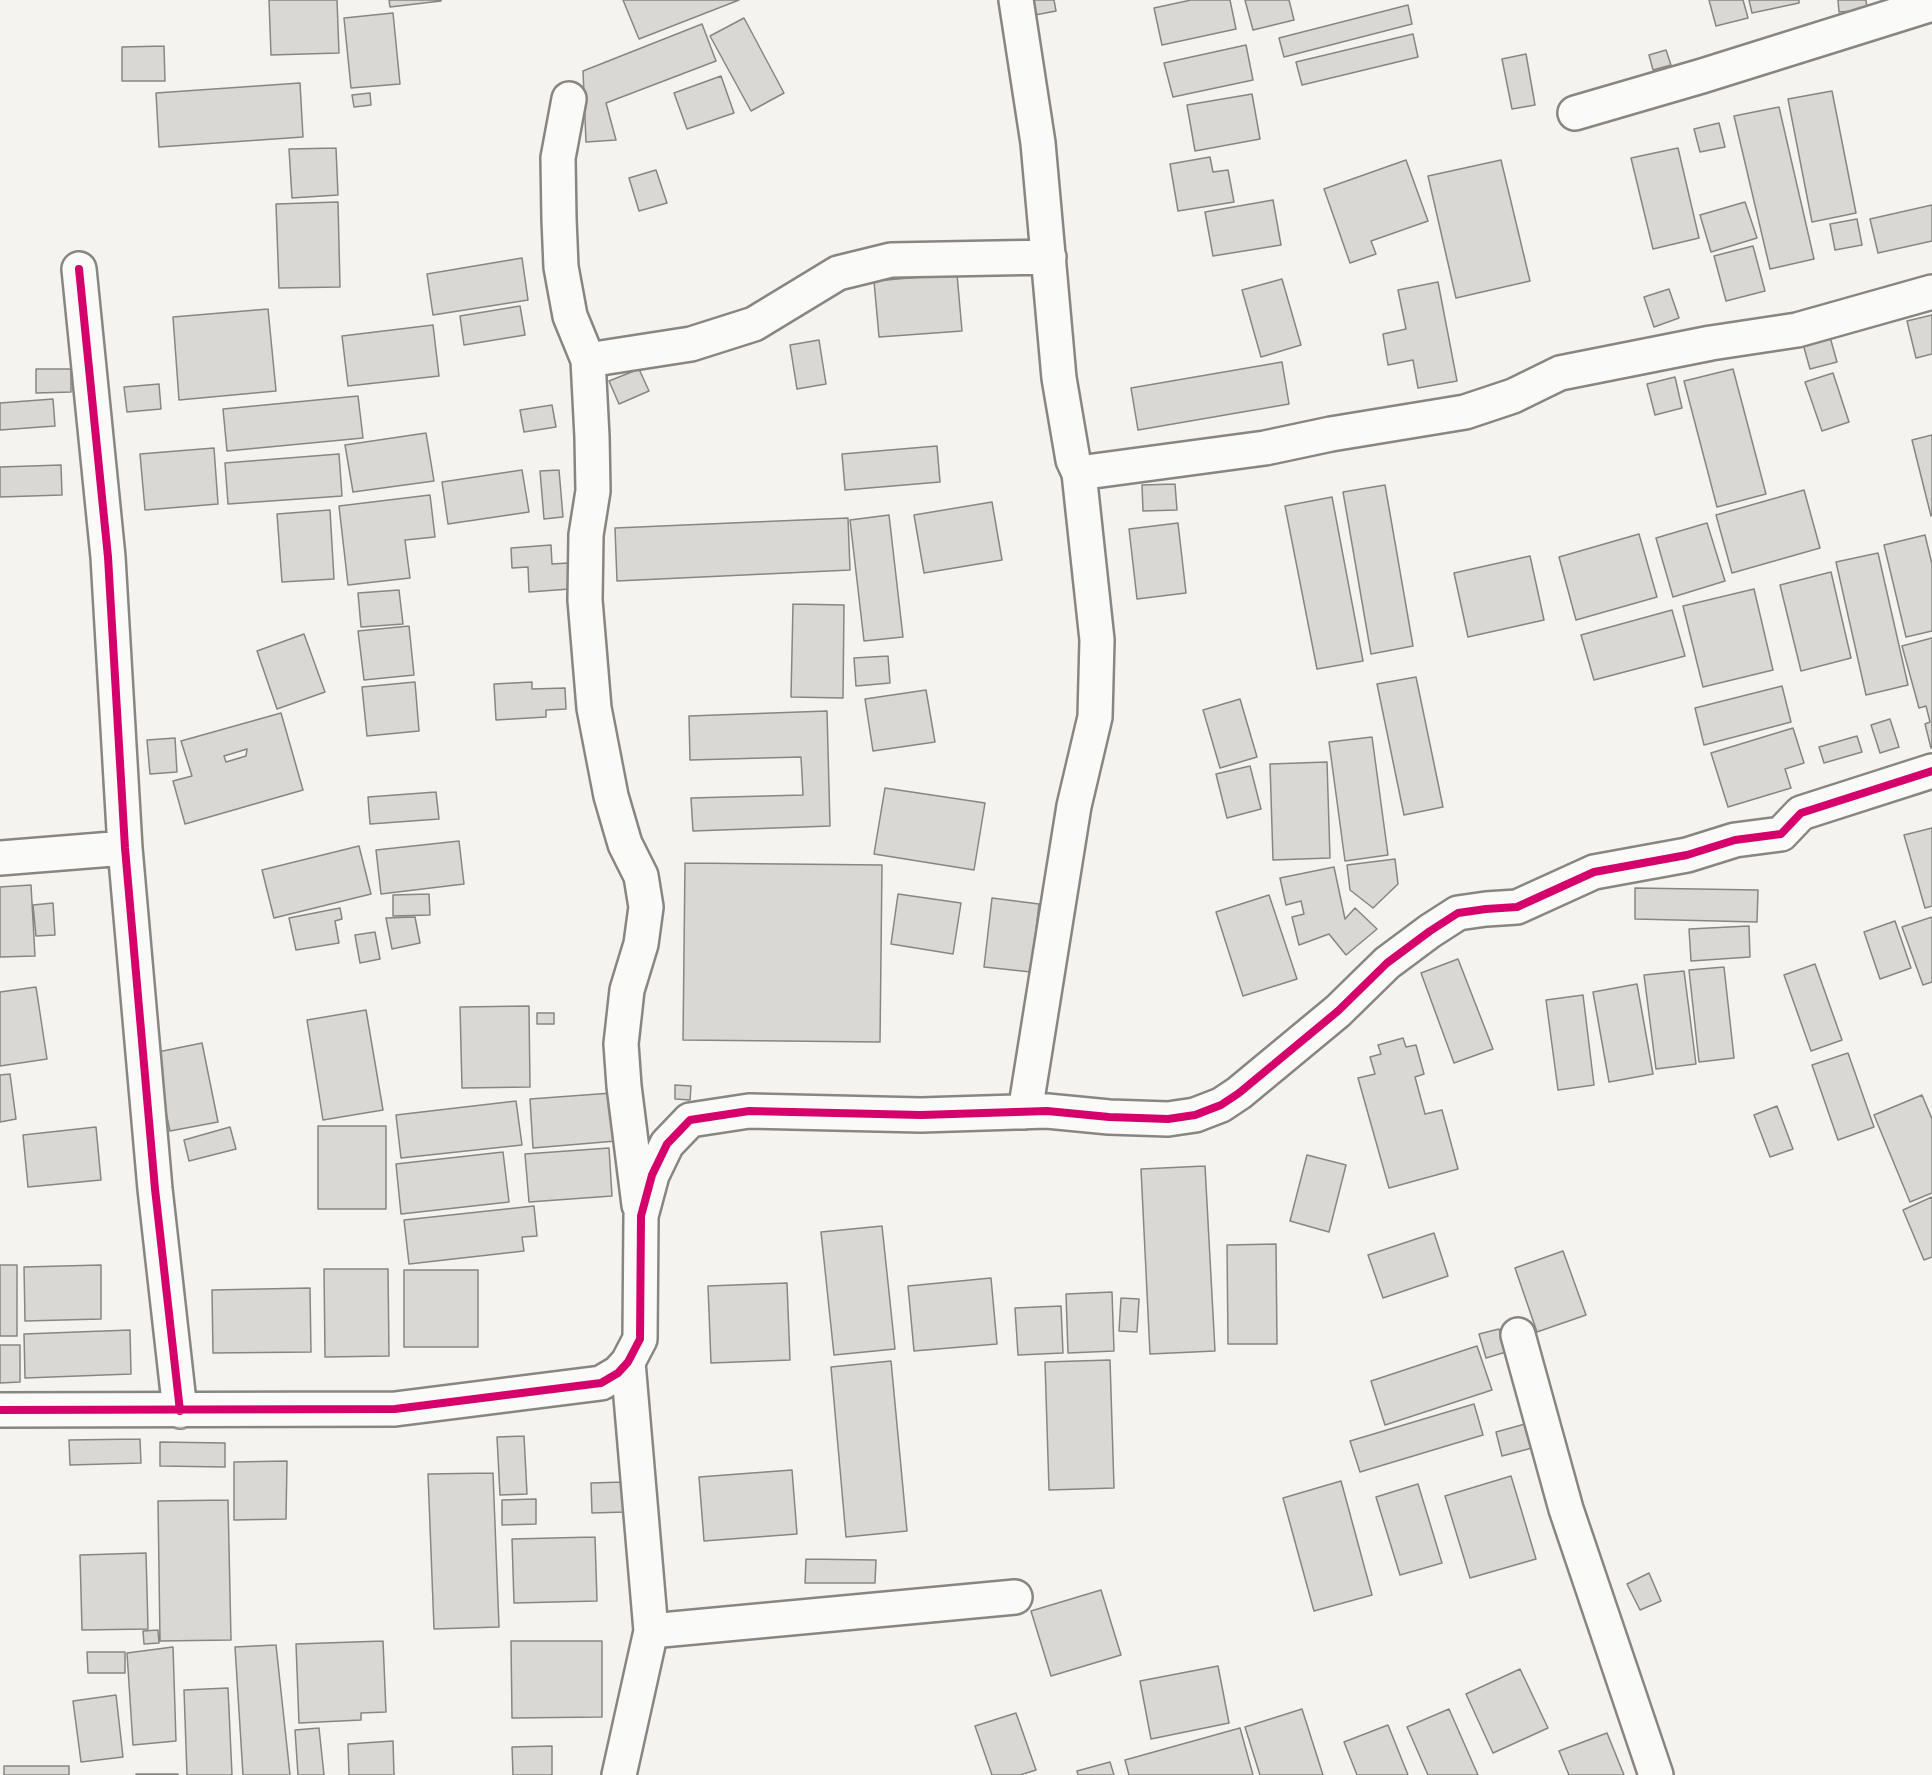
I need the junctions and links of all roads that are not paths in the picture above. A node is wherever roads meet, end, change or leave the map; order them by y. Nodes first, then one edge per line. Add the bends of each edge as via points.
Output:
1 (1016, 0) edge
2 (1932, 4) edge
3 (569, 99) dead end
4 (1575, 113) dead end
5 (1048, 257) junction
6 (79, 269) dead end
7 (1932, 292) edge
8 (588, 360) junction
9 (1079, 473) junction
10 (1932, 771) edge
11 (125, 848) junction
12 (0, 858) edge
13 (1025, 1112) junction
14 (641, 1216) junction
15 (1518, 1335) dead end
16 (628, 1362) junction
17 (0, 1410) edge
18 (180, 1411) junction
19 (1015, 1597) dead end
20 (651, 1631) junction
21 (619, 1775) edge
22 (1656, 1775) edge

1 - 5 street via 1038,143
2 - 4 street
3 - 8 street via 558,158 561,267 570,316
5 - 8 street via 891,260 838,273 754,324 691,344
5 - 9 street via 1059,378 1073,460
6 - 11 street via 108,557
7 - 9 street via 1797,330 1560,373 1513,396 1465,412 1266,448
8 - 14 street via 593,491 586,535 585,600 594,708 612,796 625,844 640,876 646,907 641,944 627,990 621,1044
9 - 13 street via 1097,640 1095,717 1074,806
10 - 13 street via 1801,813 1781,834 1735,840 1687,855 1594,872 1517,907 1458,913 1387,963 1338,1011 1239,1093 1196,1116 1168,1119
11 - 12 street
11 - 18 street via 155,1189
13 - 14 street via 921,1115 749,1111 690,1120 667,1144 652,1175
14 - 16 street via 640,1340
15 - 22 street via 1566,1509
16 - 18 street via 600,1383 395,1409
16 - 20 street
17 - 18 street
19 - 20 street
20 - 21 street

